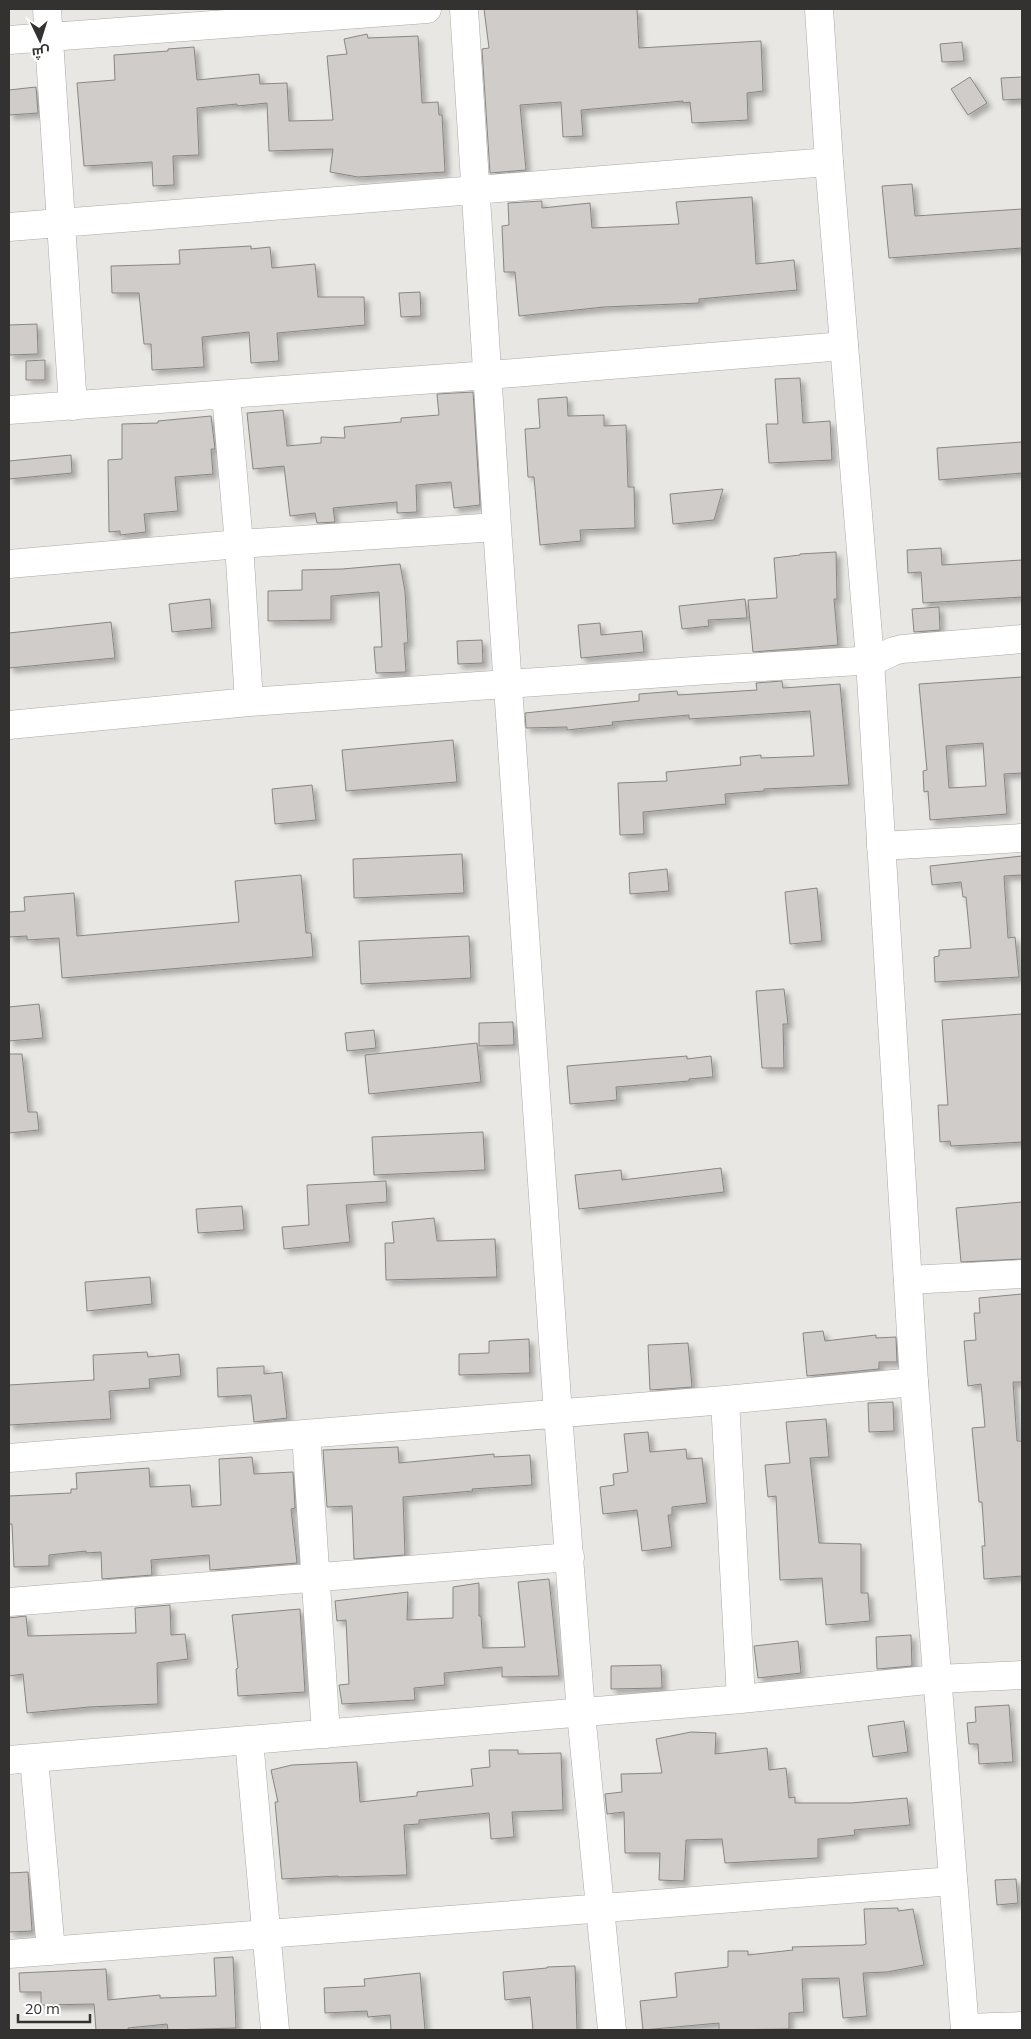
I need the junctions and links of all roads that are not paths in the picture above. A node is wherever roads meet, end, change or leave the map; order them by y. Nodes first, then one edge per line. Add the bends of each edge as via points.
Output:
1 (47, 9) edge
2 (427, 9) edge
3 (464, 9) edge
4 (819, 9) edge
5 (50, 37) junction
6 (9, 40) edge
7 (829, 162) junction
8 (475, 190) junction
9 (60, 223) junction
10 (9, 227) edge
11 (844, 346) junction
12 (489, 375) junction
13 (226, 395) junction
14 (73, 406) junction
15 (9, 410) edge
16 (497, 527) junction
17 (239, 544) junction
18 (9, 564) edge
19 (1022, 639) edge
20 (870, 660) junction
21 (509, 685) junction
22 (249, 702) junction
23 (9, 724) edge
24 (1022, 838) edge
25 (881, 846) junction
26 (1022, 1274) edge
27 (908, 1280) junction
28 (914, 1382) junction
29 (725, 1400) junction
30 (558, 1414) junction
31 (306, 1434) junction
32 (9, 1458) edge
33 (570, 1557) junction
34 (317, 1577) junction
35 (9, 1602) edge
36 (1022, 1675) edge
37 (937, 1679) junction
38 (741, 1699) junction
39 (581, 1713) junction
40 (326, 1734) junction
41 (249, 1740) junction
42 (22, 1759) edge
43 (952, 1881) junction
44 (601, 1907) junction
45 (267, 1935) junction
46 (51, 1951) junction
47 (9, 1954) edge
48 (1022, 2026) edge
49 (965, 2029) edge
50 (275, 2030) edge
51 (612, 2030) edge

1 - 5 street
2 - 5 street
3 - 8 street
4 - 7 street
5 - 6 street
5 - 9 street
7 - 8 street
7 - 11 street
8 - 9 street
8 - 12 street
9 - 10 street
9 - 14 street
11 - 12 street
11 - 20 street
12 - 13 street
12 - 16 street
13 - 14 street
13 - 17 street
14 - 15 street
16 - 17 street
16 - 21 street
17 - 18 street
17 - 22 street
19 - 20 street via 902,649
20 - 21 street
20 - 25 street
21 - 22 street
21 - 30 street
22 - 23 street
24 - 25 street
25 - 27 street
26 - 27 street
27 - 28 street
28 - 29 street
28 - 37 street
29 - 30 street
29 - 38 street
30 - 31 street
30 - 33 street
31 - 32 street
31 - 34 street
33 - 34 street
33 - 39 street
34 - 35 street
34 - 40 street
36 - 37 street
37 - 38 street
37 - 43 street
38 - 39 street
39 - 40 street
39 - 44 street
40 - 41 street
41 - 42 street
41 - 45 street
42 - 46 street
43 - 44 street
43 - 49 street
44 - 45 street
44 - 51 street
45 - 46 street
45 - 50 street
46 - 47 street
48 - 49 street

